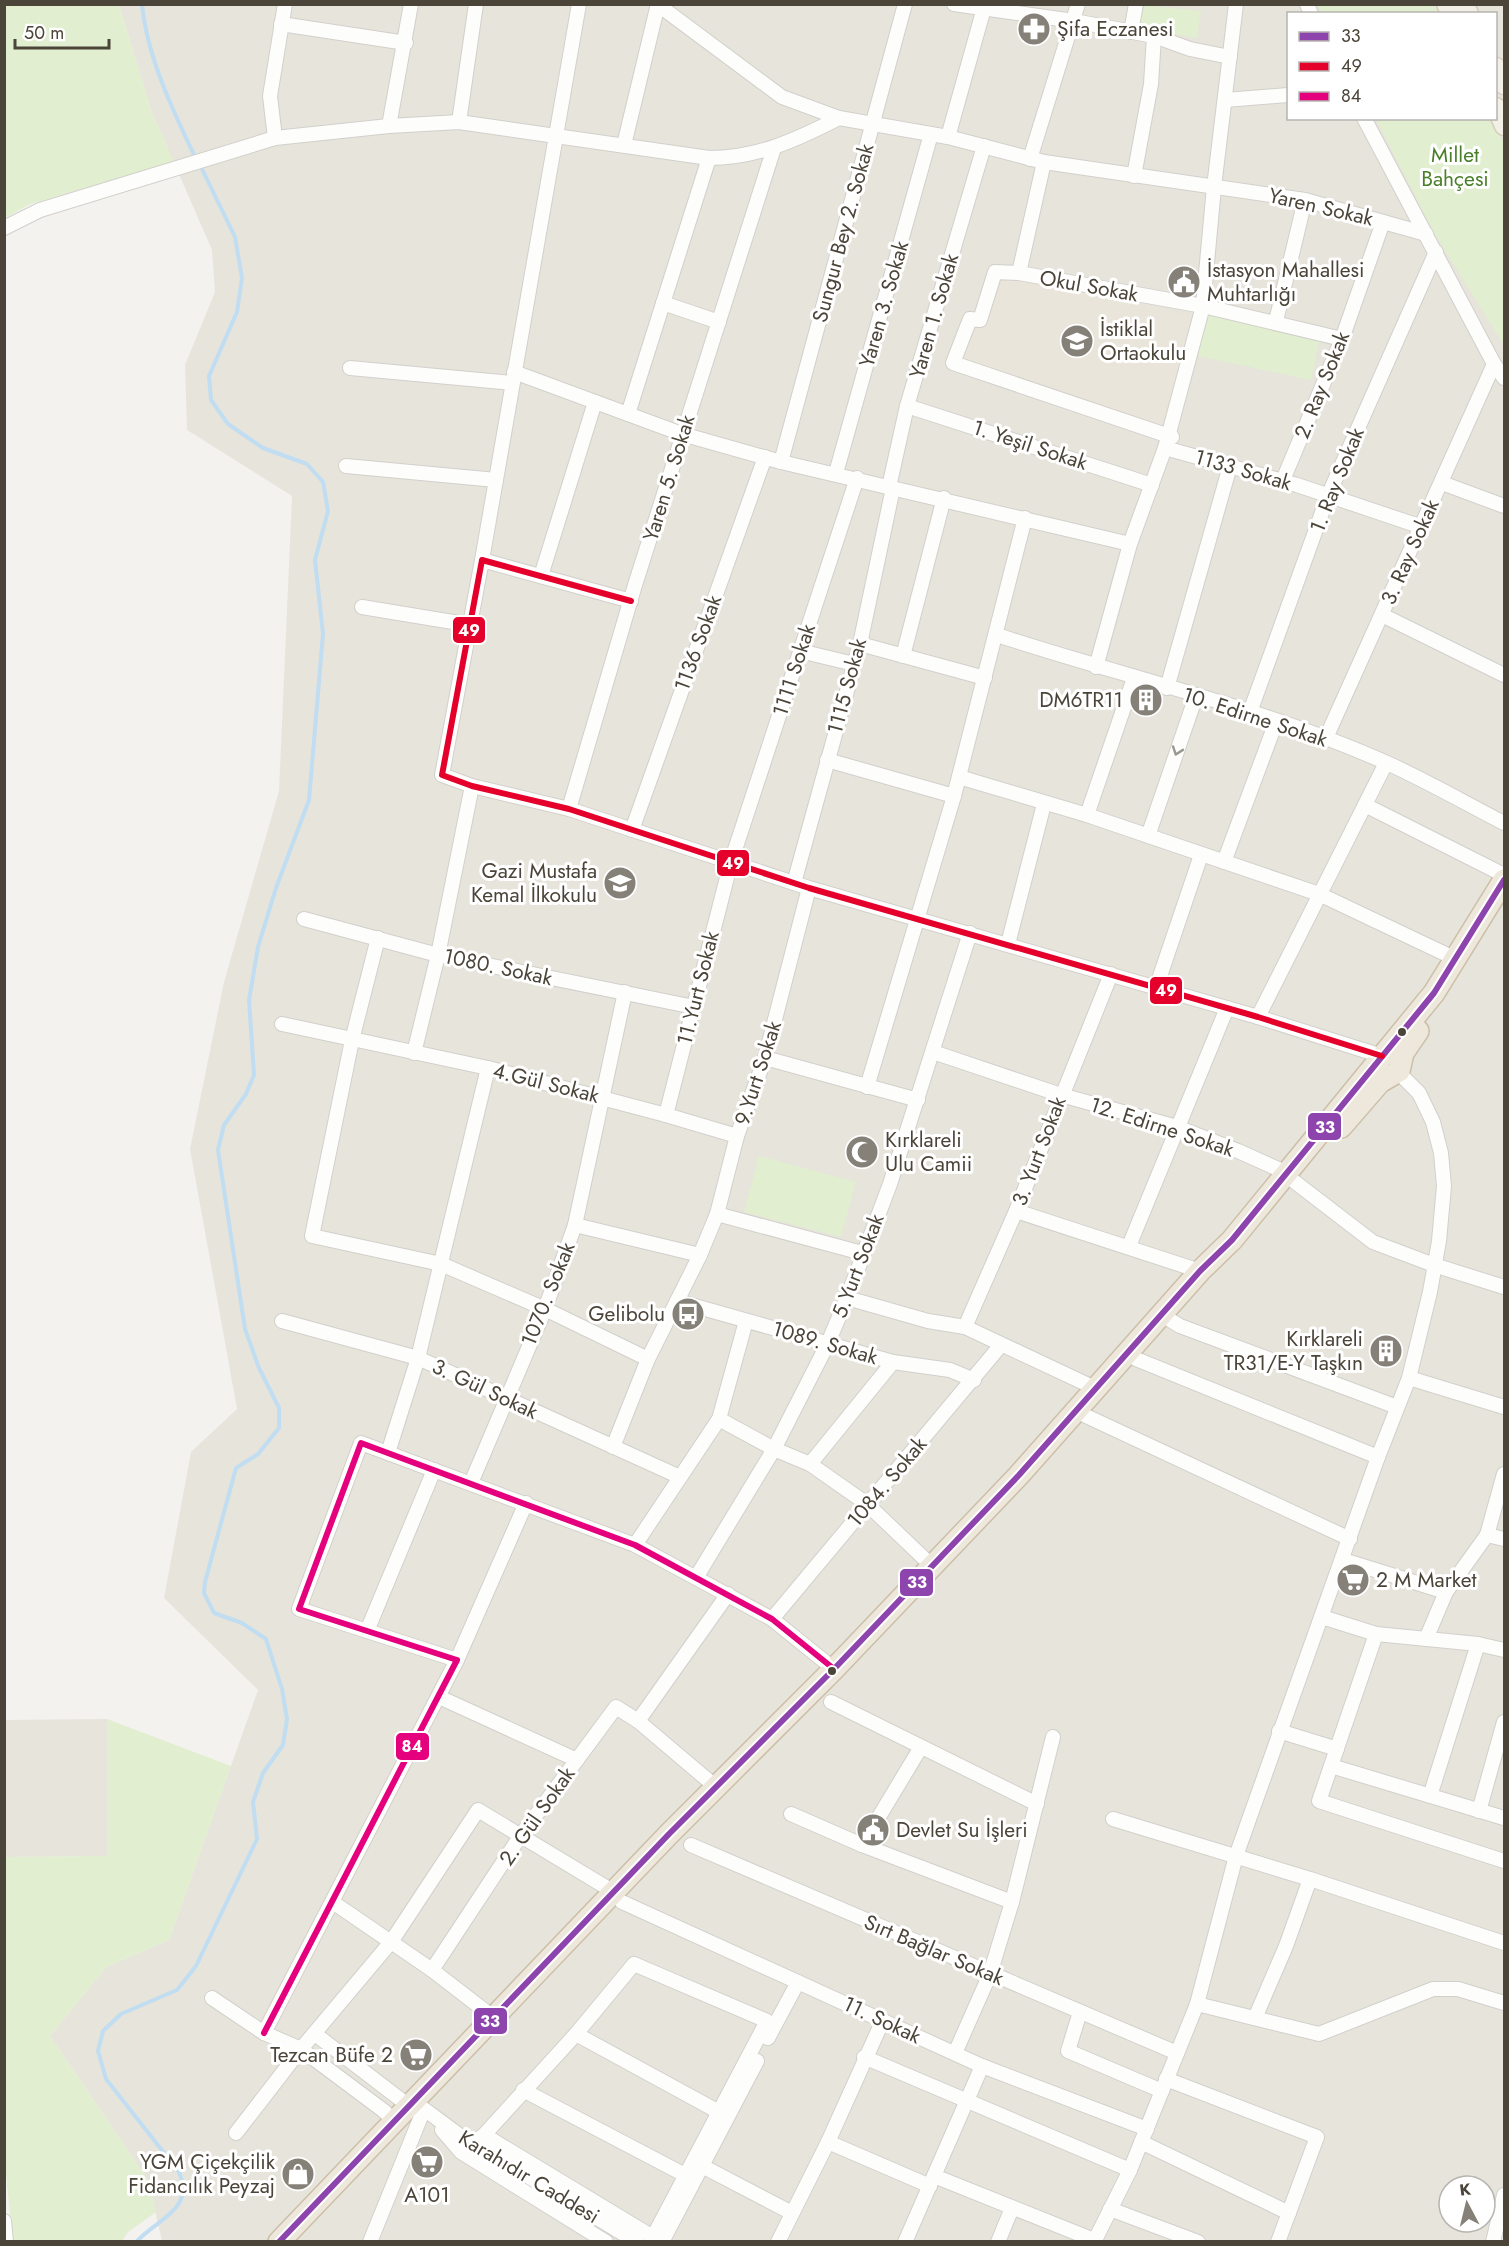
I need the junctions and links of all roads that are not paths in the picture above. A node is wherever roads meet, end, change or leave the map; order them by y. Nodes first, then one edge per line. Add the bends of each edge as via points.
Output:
1 (285, 4) edge
2 (411, 4) edge
3 (476, 4) edge
4 (579, 4) edge
5 (905, 4) edge
6 (954, 4) edge
7 (1078, 4) edge
8 (1136, 4) edge
9 (1236, 4) edge
10 (658, 5) edge
11 (984, 8) junction
12 (1074, 21) junction
13 (281, 24) junction
14 (1131, 32) junction
15 (1155, 36) junction
16 (406, 43) junction
17 (1230, 57) junction
18 (1497, 69) edge
19 (1504, 85) edge
20 (1287, 95) edge
21 (1225, 100) junction
22 (1497, 109) edge
23 (839, 118) junction
24 (1365, 120) edge
25 (459, 122) junction
26 (872, 125) junction
27 (389, 126) junction
28 (1504, 126) edge
29 (555, 134) junction
30 (931, 134) junction
31 (948, 137) junction
32 (275, 138) junction
33 (624, 145) junction
34 (984, 146) junction
35 (774, 148) junction
36 (709, 158) junction
37 (1037, 160) junction
38 (1134, 176) junction
39 (1214, 187) junction
40 (1305, 200) junction
41 (1383, 222) junction
42 (4, 228) edge
43 (1426, 234) junction
44 (1436, 252) junction
45 (1019, 273) junction
46 (663, 303) junction
47 (1203, 306) junction
48 (1276, 321) junction
49 (719, 322) junction
50 (1342, 339) junction
51 (1494, 364) junction
52 (350, 368) dead end
53 (513, 377) junction
54 (1504, 378) edge
55 (595, 402) junction
56 (907, 406) junction
57 (628, 414) junction
58 (682, 434) junction
59 (1169, 440) junction
60 (765, 457) junction
61 (781, 462) junction
62 (346, 466) dead end
63 (1230, 466) junction
64 (836, 473) junction
65 (856, 478) junction
66 (496, 480) junction
67 (1283, 480) junction
68 (1442, 483) junction
69 (1152, 485) junction
70 (891, 487) junction
71 (1328, 496) junction
72 (944, 498) junction
73 (1504, 506) edge
74 (1025, 518) junction
75 (1422, 527) junction
76 (1130, 544) junction
77 (482, 560) junction
78 (541, 576) junction
79 (631, 601) junction
80 (362, 607) dead end
81 (1382, 615) junction
82 (471, 625) junction
83 (997, 635) junction
84 (860, 644) junction
85 (800, 651) junction
86 (903, 656) junction
87 (854, 664) junction
88 (1096, 667) junction
89 (1504, 675) edge
90 (985, 678) junction
91 (1134, 678) junction
92 (1167, 688) junction
93 (1196, 696) junction
94 (1250, 712) junction
95 (1276, 722) junction
96 (1325, 740) junction
97 (827, 760) junction
98 (1386, 763) junction
99 (959, 777) junction
100 (472, 786) junction
101 (954, 796) junction
102 (1044, 804) junction
103 (1365, 805) junction
104 (569, 809) junction
105 (1088, 815) junction
106 (1504, 823) edge
107 (632, 830) junction
108 (1148, 836) junction
109 (1200, 855) junction
110 (731, 862) junction
111 (1224, 862) junction
112 (1504, 875) edge
113 (1504, 880) edge
114 (794, 883) junction
115 (809, 888) junction
116 (1319, 894) junction
117 (1504, 903) edge
118 (917, 917) junction
119 (304, 919) dead end
120 (970, 933) junction
121 (378, 938) junction
122 (1008, 944) junction
123 (438, 954) junction
124 (1456, 959) junction
125 (1111, 974) junction
126 (1156, 988) junction
127 (625, 993) junction
128 (694, 1007) junction
129 (1227, 1008) junction
130 (1258, 1017) junction
131 (282, 1024) dead end
132 (352, 1040) junction
133 (933, 1052) junction
134 (414, 1053) junction
135 (765, 1058) junction
136 (1390, 1064) junction
137 (488, 1068) junction
138 (867, 1087) junction
139 (1061, 1095) junction
140 (602, 1098) junction
141 (918, 1100) junction
142 (666, 1114) junction
143 (1177, 1127) junction
144 (738, 1136) junction
145 (1289, 1178) junction
146 (1016, 1211) junction
147 (717, 1214) junction
148 (576, 1225) junction
149 (1129, 1246) junction
150 (862, 1253) junction
151 (700, 1255) junction
152 (441, 1264) junction
153 (1434, 1265) junction
154 (1200, 1270) junction
155 (1504, 1287) edge
156 (847, 1298) junction
157 (677, 1301) junction
158 (545, 1309) junction
159 (1166, 1318) junction
160 (282, 1321) dead end
161 (746, 1321) junction
162 (965, 1328) junction
163 (828, 1343) junction
164 (1001, 1345) junction
165 (418, 1358) junction
166 (648, 1359) junction
167 (1136, 1359) junction
168 (893, 1362) junction
169 (1409, 1378) junction
170 (974, 1380) junction
171 (1097, 1389) junction
172 (504, 1399) junction
173 (1397, 1407) junction
174 (1504, 1407) edge
175 (1086, 1416) junction
176 (719, 1419) junction
177 (613, 1446) junction
178 (774, 1449) junction
179 (388, 1453) junction
180 (1378, 1456) junction
181 (810, 1464) junction
182 (434, 1470) junction
183 (1504, 1474) edge
184 (680, 1478) junction
185 (471, 1483) junction
186 (526, 1503) junction
187 (867, 1504) junction
188 (1487, 1535) junction
189 (1350, 1539) junction
190 (1504, 1539) edge
191 (635, 1545) junction
192 (1343, 1560) junction
193 (931, 1565) junction
194 (697, 1576) junction
195 (1446, 1592) junction
196 (728, 1594) junction
197 (1322, 1617) junction
198 (772, 1619) junction
199 (367, 1631) junction
200 (1376, 1634) junction
201 (1426, 1639) junction
202 (1478, 1644) junction
203 (1504, 1650) edge
204 (457, 1660) junction
205 (834, 1669) junction
206 (439, 1697) junction
207 (831, 1702) dead end
208 (638, 1721) junction
209 (1504, 1722) edge
210 (1279, 1731) junction
211 (1053, 1737) dead end
212 (1502, 1739) edge
213 (921, 1747) junction
214 (1337, 1749) junction
215 (577, 1760) junction
216 (1331, 1766) junction
217 (716, 1787) junction
218 (1430, 1796) junction
219 (1037, 1804) junction
220 (1479, 1811) junction
221 (791, 1814) dead end
222 (1504, 1818) edge
223 (1113, 1819) dead end
224 (521, 1836) junction
225 (691, 1845) dead end
226 (862, 1845) junction
227 (1236, 1856) junction
228 (1504, 1862) edge
229 (1310, 1879) junction
230 (618, 1897) junction
231 (1012, 1902) junction
232 (334, 1903) junction
233 (391, 1942) junction
234 (1504, 1943) edge
235 (432, 1970) junction
236 (990, 1974) junction
237 (798, 1982) junction
238 (212, 1998) dead end
239 (1504, 2002) edge
240 (1197, 2004) junction
241 (1080, 2012) junction
242 (493, 2017) junction
243 (1255, 2018) junction
244 (883, 2020) junction
245 (264, 2034) junction
246 (315, 2034) junction
247 (576, 2034) junction
248 (301, 2049) junction
249 (955, 2053) junction
250 (1177, 2053) junction
251 (864, 2057) junction
252 (982, 2066) junction
253 (1164, 2085) junction
254 (524, 2090) junction
255 (968, 2099) junction
256 (421, 2110) junction
257 (719, 2112) junction
258 (396, 2122) junction
259 (236, 2133) dead end
260 (1144, 2135) junction
261 (479, 2139) junction
262 (828, 2142) junction
263 (702, 2166) junction
264 (1130, 2170) junction
265 (685, 2175) junction
266 (932, 2181) junction
267 (1504, 2195) edge
268 (1012, 2208) junction
269 (1110, 2209) junction
270 (792, 2212) junction
271 (1289, 2213) junction
272 (4, 2222) edge
273 (6, 2241) edge
274 (279, 2241) edge
275 (297, 2241) edge
276 (370, 2241) edge
277 (606, 2241) edge
278 (637, 2241) edge
279 (662, 2241) edge
280 (778, 2241) edge
281 (905, 2241) edge
282 (998, 2241) edge
283 (1094, 2241) edge
284 (1198, 2241) edge
285 (1278, 2241) edge
286 (1492, 2241) edge

1 - 13 street
2 - 16 street
3 - 25 street
4 - 29 street
5 - 26 street, Sungur Bey 2. Sokak
6 - 11 street
7 - 12 street, Okul Sokak
8 - 14 street
9 - 17 street
10 - 23 street, Yaren Sokak via 782,97
10 - 33 street
11 - 12 street
11 - 31 street
12 - 14 street
12 - 37 street, Okul Sokak
13 - 16 street
13 - 32 street via 270,96
14 - 15 street
15 - 17 street via 1190,49
15 - 38 street via 1151,84
16 - 27 street
17 - 21 street
18 - 19 main road
20 - 21 street
21 - 39 street
22 - 28 main road
23 - 26 street, Yaren Sokak
23 - 35 street
24 - 43 street
25 - 27 street
25 - 29 street
26 - 30 street, Yaren Sokak
26 - 61 street, Sungur Bey 2. Sokak
27 - 32 street
29 - 33 street
29 - 53 street
30 - 31 street, Yaren Sokak
30 - 64 street, Yaren 3. Sokak
31 - 34 street, Yaren Sokak
32 - 42 street via 40,210
33 - 36 street
34 - 37 street, Yaren Sokak
34 - 56 street, Yaren 1. Sokak
35 - 36 street via 745,156
35 - 49 street, Yaren 5. Sokak
36 - 46 street
37 - 38 street, Yaren Sokak
37 - 45 street, Okul Sokak
38 - 39 street, Yaren Sokak
39 - 40 street, Yaren Sokak
39 - 47 street
40 - 41 street, Yaren Sokak
40 - 48 street
41 - 43 street, Yaren Sokak
41 - 50 street, 2. Ray Sokak
43 - 44 street
44 - 51 street
44 - 71 street, 1. Ray Sokak
45 - 47 street, Okul Sokak
45 - 59 street, 1133 Sokak via 996,272 980,320 970,319 953,363
46 - 49 street
46 - 57 street
47 - 48 street, Okul Sokak
47 - 59 street
48 - 50 street, Okul Sokak
49 - 58 street, Yaren 5. Sokak
50 - 67 street, 2. Ray Sokak
51 - 54 street
51 - 68 street, 3. Ray Sokak
52 - 53 street
53 - 55 street
53 - 66 street
55 - 57 street
55 - 78 street
56 - 69 street, 1. Yeşil Sokak
56 - 70 street, Yaren 1. Sokak
57 - 58 street
58 - 60 street
58 - 79 street, Yaren 5. Sokak
59 - 63 street, 1133 Sokak
59 - 69 street
60 - 61 street
60 - 107 street, 1136 Sokak
61 - 64 street
62 - 66 street
63 - 67 street, 1133 Sokak
63 - 92 street
64 - 65 street
65 - 70 street
65 - 85 street, 1111 Sokak
66 - 77 street
67 - 71 street, 1133 Sokak
68 - 73 street
68 - 75 street, 3. Ray Sokak
69 - 76 street
70 - 72 street
70 - 84 street, 1115 Sokak
71 - 75 street, 1133 Sokak
71 - 94 street, 1. Ray Sokak
72 - 74 street
72 - 86 street
74 - 76 street
74 - 83 street
75 - 81 street, 3. Ray Sokak
76 - 88 street
77 - 78 street
77 - 82 street
78 - 79 street
79 - 104 street, Yaren 5. Sokak
80 - 82 street
81 - 89 street
81 - 96 street, 3. Ray Sokak
82 - 100 street via 442,774
83 - 88 street, 10. Edirne Sokak
83 - 90 street
84 - 86 street
84 - 87 street, 1115 Sokak
85 - 87 street
85 - 110 street, 1111 Sokak
86 - 90 street
87 - 97 street, 1115 Sokak
88 - 91 street, 10. Edirne Sokak
90 - 99 street
91 - 92 street, 10. Edirne Sokak
91 - 105 street
92 - 93 street, 10. Edirne Sokak
93 - 94 street, 10. Edirne Sokak
93 -> 108 street
94 - 95 street, 10. Edirne Sokak
95 - 96 street, 10. Edirne Sokak
95 - 111 street
96 - 98 street, 10. Edirne Sokak
97 - 101 street
97 - 114 street, 1115 Sokak
98 - 103 street
98 - 106 street, 10. Edirne Sokak
99 - 101 street
99 - 102 street
100 - 104 street
100 - 123 street
101 - 118 street
102 - 105 street
102 - 122 street
103 - 112 street
103 - 116 street
104 - 107 street
105 - 108 street
107 - 110 street
108 - 109 street
109 - 111 street
109 - 126 street
110 - 114 street
110 - 128 street, 11.Yurt Sokak
111 - 116 street
113 - 124 highway
114 - 115 street
115 - 118 street
115 - 135 street, 9.Yurt Sokak
116 - 124 street
116 - 130 street
117 - 136 highway
118 - 120 street
118 - 138 street
119 - 121 street, 1080. Sokak
120 - 122 street
120 - 133 street, 5.Yurt Sokak
121 - 123 street, 1080. Sokak
121 - 132 street
122 - 125 street
123 - 127 street, 1080. Sokak
123 - 134 street
124 - 136 highway
125 - 126 street
125 - 139 street, 3. Yurt Sokak
126 - 129 street
127 - 128 street, 1080. Sokak
127 - 140 street, 1070. Sokak
128 - 142 street, 11.Yurt Sokak
129 - 130 street
129 - 143 street
130 - 136 street
131 - 132 street, 4.Gül Sokak
132 - 134 street, 4.Gül Sokak
132 - 152 street via 312,1236
133 - 139 street, 12. Edirne Sokak
133 - 141 street, 5.Yurt Sokak
134 - 137 street, 4.Gül Sokak
135 - 138 street
135 - 144 street, 9.Yurt Sokak
136 - 145 highway
136 - 153 street via 1419,1093 1441,1153 1444,1186
137 - 140 street, 4.Gül Sokak
137 - 152 street
138 - 141 street
139 - 143 street, 12. Edirne Sokak
139 - 146 street, 3. Yurt Sokak
140 - 142 street, 4.Gül Sokak
140 - 148 street, 1070. Sokak
141 - 150 street, 5.Yurt Sokak
142 - 144 street, 4.Gül Sokak
143 - 145 street, 12. Edirne Sokak via 1258,1160
143 - 149 street
144 - 147 street, 9.Yurt Sokak
145 - 153 street, 12. Edirne Sokak via 1374,1242
145 - 154 highway
145 - 159 highway
146 - 149 street
146 - 162 street, 3. Yurt Sokak
147 - 150 street
147 - 151 street, 9.Yurt Sokak
148 - 151 street
148 - 158 street, 1070. Sokak
149 - 154 street
150 - 156 street, 5.Yurt Sokak
151 - 157 street, 9.Yurt Sokak
152 - 158 street
152 - 165 street
153 - 155 street, 12. Edirne Sokak
153 - 169 street
154 - 159 highway
156 - 162 street
156 - 163 street, 5.Yurt Sokak
157 - 161 street, 1089. Sokak
157 - 166 street, 9.Yurt Sokak
158 - 166 street
158 - 172 street, 1070. Sokak
159 - 167 highway
159 - 171 highway
159 - 173 street
160 - 165 street, 3. Gül Sokak
161 - 163 street, 1089. Sokak
161 - 176 street
162 - 164 street
163 - 168 street, 1089. Sokak
163 - 178 street, 5.Yurt Sokak
164 - 170 street, 1084. Sokak
164 - 171 street
165 - 172 street, 3. Gül Sokak
165 - 179 street
166 - 177 street, 9.Yurt Sokak
167 - 175 highway
167 - 180 street
168 - 170 street, 1089. Sokak via 951,1370
168 - 181 street
169 - 173 street
169 - 174 street
170 - 187 street, 1084. Sokak
171 - 193 highway
172 - 177 street, 3. Gül Sokak
172 - 185 street, 1070. Sokak
173 - 180 street
175 - 189 street
175 - 230 highway via 814,1707
176 - 178 street
176 - 184 street
177 - 184 street, 3. Gül Sokak
178 - 181 street
178 - 194 street, 5.Yurt Sokak
179 - 182 street
179 - 199 street via 361,1443 299,1609
180 - 189 street
181 - 187 street
182 - 185 street
182 - 199 street
183 - 188 street
184 - 191 street
185 - 186 street
186 - 191 street
186 - 204 street
187 - 193 street
187 - 198 street, 1084. Sokak
188 - 190 street
188 - 195 street
189 - 192 street
191 - 194 street
192 - 195 street
192 - 197 street
193 - 205 highway
194 - 196 street
195 - 201 street
196 - 198 street
196 - 208 street
197 - 200 street
197 - 210 street
198 - 205 street
199 - 204 street
200 - 201 street
200 - 214 street
201 - 202 street
202 - 203 street
202 - 218 street
204 - 206 street
205 - 217 highway
206 - 215 street
206 - 232 street
207 - 213 street
208 - 215 street, 2. Gül Sokak via 616,1707
208 - 217 street, 2. Gül Sokak
209 - 212 street
210 - 214 street
210 - 227 street
211 - 219 street
212 - 220 street
213 - 219 street
213 - 226 street
214 - 216 street
215 - 224 street, 2. Gül Sokak
216 - 218 street
216 - 228 street via 1319,1801
217 - 230 highway
218 - 220 street
219 - 231 street
220 - 222 street
221 - 226 street
223 - 227 street
224 - 230 street, 11. Sokak
224 - 233 street, 11. Sokak via 478,1810
224 - 235 street, 2. Gül Sokak
225 - 236 street, Sırt Bağlar Sokak
226 - 231 street
227 - 229 street
227 - 240 street
229 - 234 street
229 - 243 street
230 - 237 street, 11. Sokak
230 - 242 highway
230 - 256 highway
231 - 236 street
232 - 233 street
232 - 245 street
233 - 235 street
233 - 246 street
235 - 242 street
236 - 241 street, Sırt Bağlar Sokak
236 - 249 street
237 - 244 street, 11. Sokak
237 - 263 street
238 - 245 street
239 - 243 street via 1458,1989 1433,1989 1319,2034
240 - 243 street
240 - 250 street
241 - 250 street, Sırt Bağlar Sokak
241 - 253 street via 1068,2051
242 - 256 highway
244 - 249 street, 11. Sokak
244 - 251 street
245 - 248 street
246 - 248 street
246 - 256 street
247 - 254 street
247 - 257 street
247 - 257 street via 634,1964 767,2020
248 - 258 street
248 - 259 street
249 - 252 street, 11. Sokak
250 - 253 street
251 - 255 street
251 - 262 street
252 - 255 street
252 - 260 street, 11. Sokak
253 - 260 street
253 - 271 street via 1317,2137
254 - 261 street
254 - 265 street
255 - 264 street
255 - 266 street
256 - 258 highway
256 - 261 street, Karahıdır Caddesi
256 - 275 highway
256 - 276 street
256 - 277 street via 461,2152
257 - 265 street
258 - 274 highway
260 - 264 street
260 - 271 street, 11. Sokak
261 - 265 street via 652,2237
261 - 278 street, Karahıdır Caddesi
262 - 266 street
262 - 270 street
263 - 270 street
263 - 279 street
264 - 269 street
266 - 268 street
266 - 281 street
267 - 286 street
268 - 282 street
268 - 283 street
269 - 283 street
269 - 284 street
270 - 280 street
271 - 285 street
272 - 273 street

